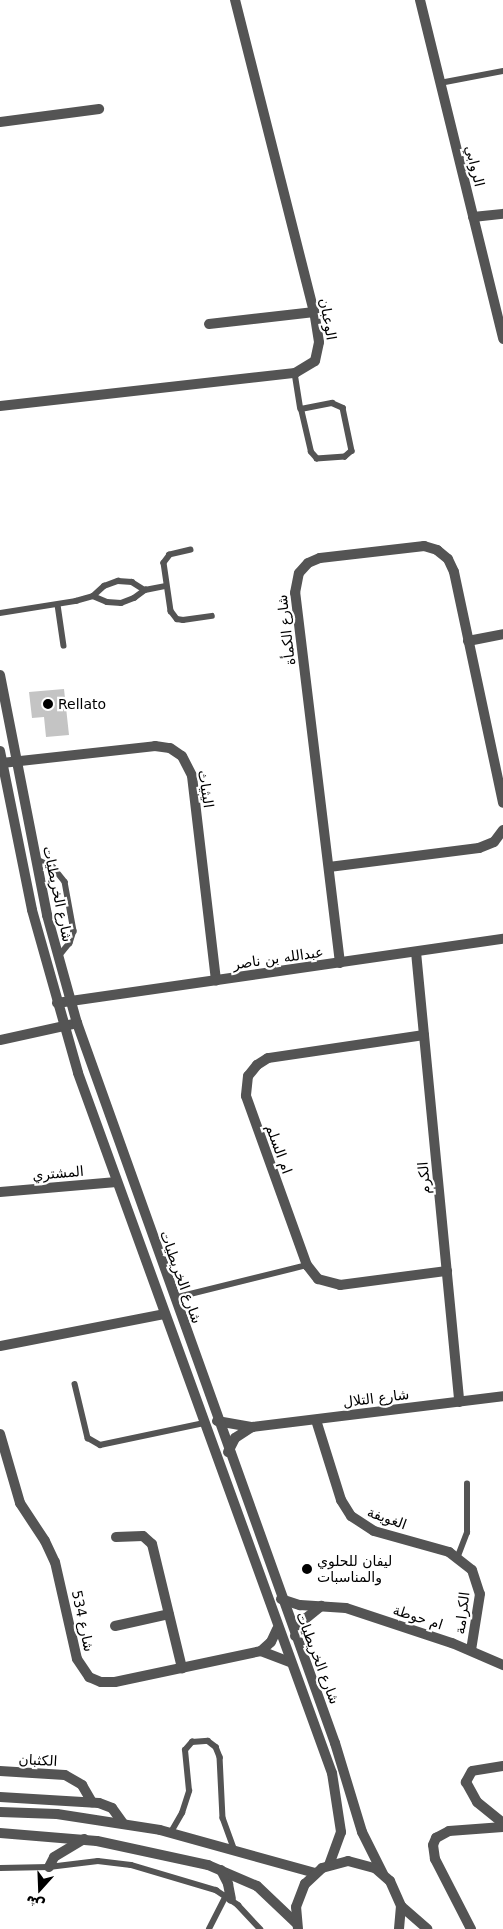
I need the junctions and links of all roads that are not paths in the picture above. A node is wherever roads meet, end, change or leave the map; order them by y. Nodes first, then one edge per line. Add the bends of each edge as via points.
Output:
1 (235, 0) edge
2 (420, 0) edge
3 (503, 71) edge
4 (440, 83) junction
5 (99, 108) dead end
6 (0, 122) edge
7 (503, 214) edge
8 (473, 217) junction
9 (314, 312) junction
10 (209, 324) dead end
11 (503, 339) edge
12 (295, 373) junction
13 (0, 406) edge
14 (301, 409) junction
15 (191, 550) dead end
16 (166, 586) junction
17 (145, 590) junction
18 (93, 596) junction
19 (58, 605) junction
20 (0, 613) edge
21 (212, 616) dead end
22 (503, 634) edge
23 (468, 641) junction
24 (64, 646) dead end
25 (0, 675) edge
26 (0, 751) edge
27 (18, 762) junction
28 (2, 763) junction
29 (503, 803) edge
30 (503, 830) edge
31 (36, 859) junction
32 (329, 867) junction
33 (503, 939) edge
34 (416, 952) junction
35 (58, 958) junction
36 (340, 963) junction
37 (216, 981) junction
38 (70, 1001) junction
39 (57, 1003) junction
40 (77, 1023) junction
41 (64, 1027) junction
42 (424, 1035) junction
43 (0, 1040) edge
44 (117, 1182) junction
45 (0, 1192) edge
46 (307, 1265) junction
47 (447, 1270) junction
48 (174, 1298) junction
49 (164, 1314) junction
50 (0, 1346) edge
51 (75, 1384) dead end
52 (503, 1396) edge
53 (459, 1402) junction
54 (316, 1420) junction
55 (217, 1421) junction
56 (204, 1423) junction
57 (252, 1428) junction
58 (0, 1434) edge
59 (228, 1452) junction
60 (467, 1484) dead end
61 (116, 1537) dead end
62 (458, 1556) junction
63 (281, 1599) junction
64 (320, 1606) junction
65 (169, 1614) junction
66 (116, 1626) dead end
67 (277, 1629) junction
68 (295, 1636) junction
69 (471, 1650) junction
70 (260, 1651) junction
71 (290, 1662) junction
72 (503, 1665) edge
73 (182, 1668) junction
74 (503, 1766) edge
75 (0, 1772) edge
76 (0, 1797) edge
77 (92, 1802) junction
78 (0, 1812) edge
79 (123, 1823) junction
80 (503, 1823) edge
81 (503, 1827) edge
82 (171, 1832) junction
83 (0, 1833) edge
84 (84, 1839) junction
85 (234, 1849) junction
86 (329, 1865) junction
87 (49, 1867) junction
88 (0, 1868) edge
89 (221, 1870) junction
90 (316, 1873) junction
91 (383, 1874) junction
92 (228, 1897) junction
93 (401, 1906) junction
94 (297, 1926) edge
95 (209, 1929) edge
96 (260, 1929) edge
97 (400, 1929) edge
98 (428, 1929) edge
99 (471, 1929) edge

1 - 9 street, الوعبان
2 - 4 street, الروابي
3 - 4 lane
4 - 8 street, الروابي
5 - 6 street
7 - 8 street
8 - 11 street, الروابي
9 - 10 street
9 - 12 street, الوعبان via 319,342 317,355 310,366
12 - 13 street, الوعبان
12 - 14 lane
14 - 14 lane via 314,458 345,457 350,453 352,444 342,405 332,402
15 - 16 lane via 170,555 166,560
16 - 17 lane
16 - 21 lane via 177,619
17 - 18 lane via 121,603 106,602
17 - 18 lane via 132,582 118,581 104,586
18 - 19 lane
19 - 20 lane
19 - 24 lane
22 - 23 street
23 - 29 street, شارع الكمأة
23 - 32 street, شارع الكمأة via 454,572 448,559 437,550 416,546 320,558 308,563 299,574 295,593
25 - 27 street, شارع الخريطيات
26 - 28 street, شارع الخريطيات
27 - 28 street, اليثياث
27 - 31 street, شارع الخريطيات
27 - 37 street, اليثياث via 155,746 170,748 182,756 192,776
28 - 39 street, شارع الخريطيات via 32,910
30 - 32 street via 494,842 479,848
31 - 35 street, شارع الخريطيات
31 - 35 lane via 52,867 65,882 74,931 70,943
32 - 36 street, شارع الكمأة
33 - 34 street, عبدالله بن ناصر
34 - 36 street, عبدالله بن ناصر
34 - 42 street, الكرم
35 - 38 street, شارع الخريطيات
36 - 37 street, عبدالله بن ناصر
37 - 38 street, عبدالله بن ناصر
38 - 39 street, عبدالله بن ناصر
38 - 40 street, شارع الخريطيات
39 - 41 street, شارع الخريطيات
40 - 41 street
40 - 48 street, شارع الخريطيات
41 - 43 street
41 - 44 street, شارع الخريطيات
42 - 46 street, ام السلم via 275,1057 257,1065 248,1076 247,1102
42 - 47 street, الكرم
44 - 45 street, المشتري
44 - 49 street, شارع الخريطيات
46 - 47 street, ام السلم via 318,1279 334,1285
46 - 48 lane
47 - 53 street, الكرم
48 - 55 street, شارع الخريطيات
49 - 50 street
49 - 56 street, شارع الخريطيات
51 - 56 lane via 88,1438 100,1445
52 - 53 street, شارع التلال
53 - 54 street, شارع التلال
54 - 57 street, شارع التلال
54 - 62 street, الغويفة via 341,1500 351,1516 374,1531
55 - 57 street
55 - 59 street, شارع الخريطيات
56 - 67 street, شارع الخريطيات
57 - 59 street via 236,1438
58 - 73 street, شارع 534 via 20,1504 55,1562 77,1659 83,1672 108,1683
59 - 63 street, شارع الخريطيات
60 - 62 lane via 467,1533
61 - 65 street via 143,1536 150,1541
62 - 69 street, الكرامة via 472,1570 479,1585 480,1602
63 - 64 street, ام حوطة
63 - 68 street, شارع الخريطيات
64 - 68 street via 305,1619
64 - 69 street, ام حوطة via 346,1608
65 - 66 street
65 - 73 street
67 - 70 street via 271,1642
67 - 71 street, شارع الخريطيات
68 - 91 street, شارع الخريطيات via 335,1743 362,1832
69 - 72 street, ام حوطة
70 - 71 street
70 - 73 street, شارع 534
71 - 86 street, شارع الخريطيات via 336,1789 340,1832
74 - 80 street via 472,1771 466,1782 477,1802
75 - 77 street, الكثبان via 64,1775 82,1784
76 - 77 street
77 - 79 street via 112,1808
78 - 79 street via 57,1814
79 - 82 street
81 - 99 street via 449,1831 436,1838 433,1844 435,1859
82 - 85 street
82 - 85 lane via 189,1791 185,1750 192,1742 208,1741 219,1752 223,1818
83 - 84 street
84 - 87 street via 54,1857
84 - 89 street
85 - 90 street
86 - 90 street
86 - 91 street via 357,1862
87 - 88 lane
87 - 92 lane via 98,1861 122,1863 197,1882
89 - 92 street via 228,1884
89 - 94 street via 257,1886
90 - 94 street via 300,1891
91 - 93 street, شارع الخريطيات via 395,1889
92 - 95 lane
92 - 96 lane
93 - 97 street
93 - 98 street

